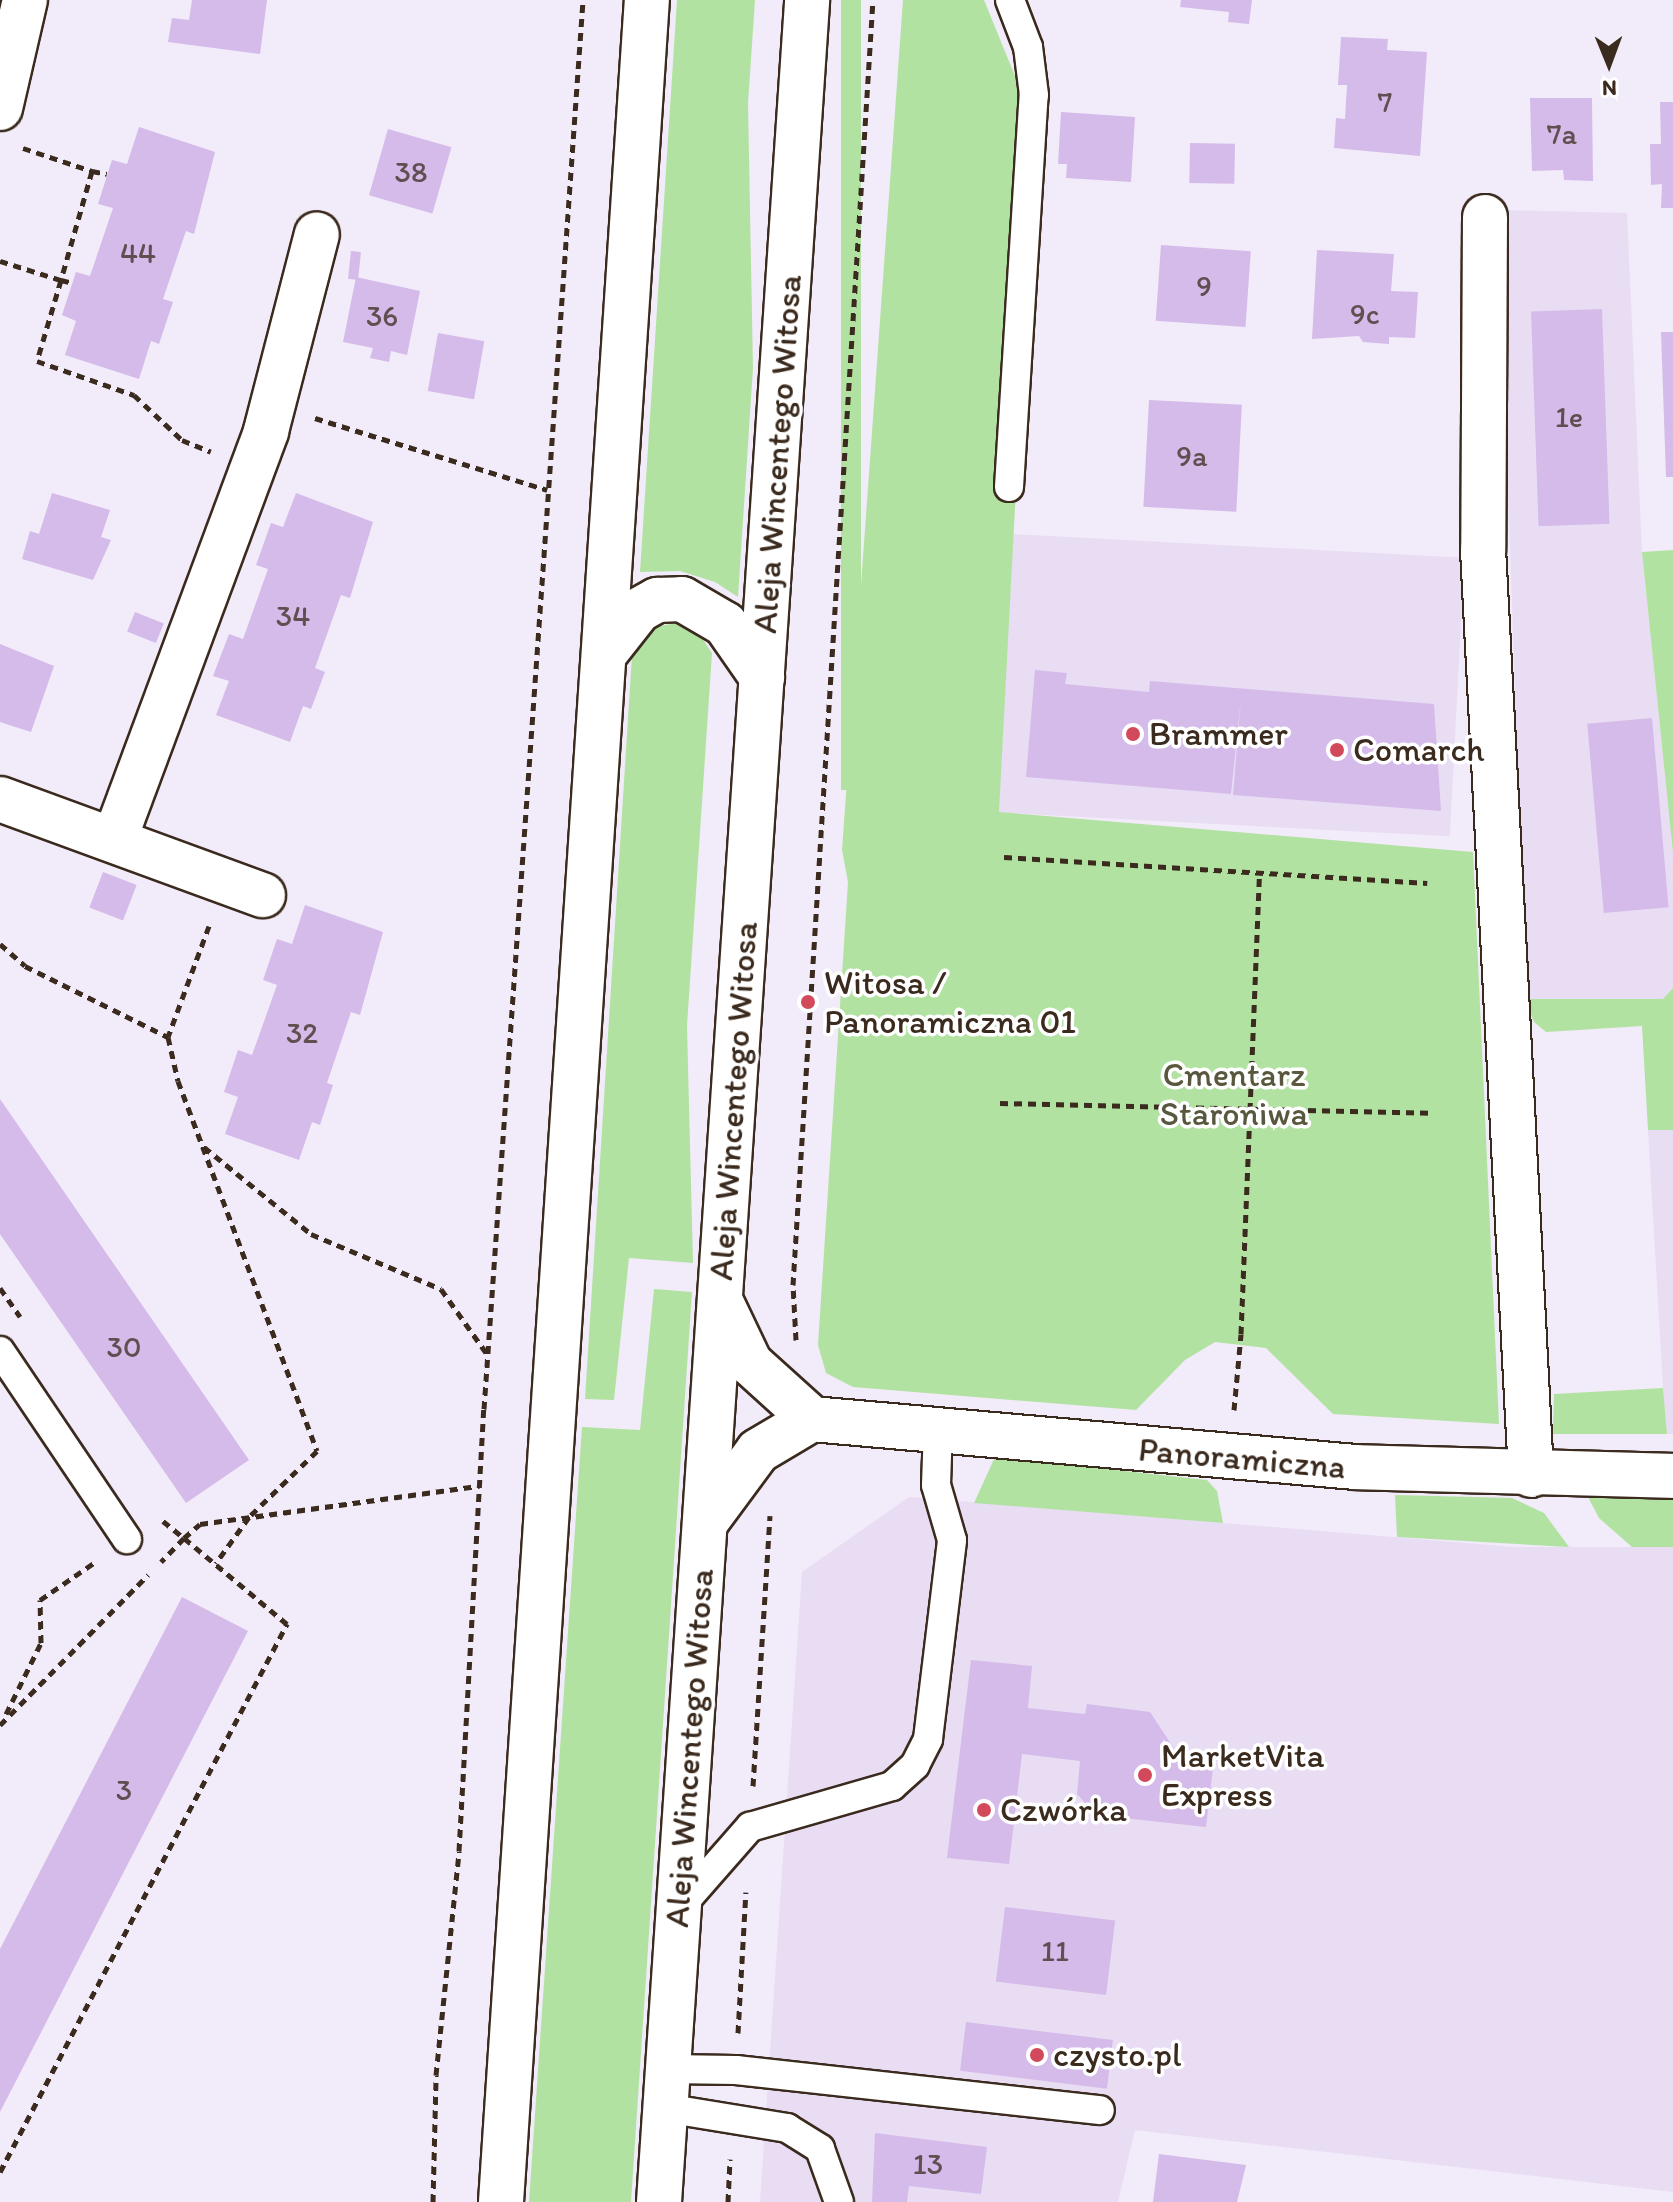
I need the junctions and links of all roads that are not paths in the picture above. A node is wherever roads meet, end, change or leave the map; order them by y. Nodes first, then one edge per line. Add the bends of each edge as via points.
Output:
1 (25, 0) edge
2 (647, 0) edge
3 (807, 0) edge
4 (1010, 0) edge
5 (6, 126) edge
6 (1485, 217) dead end
7 (317, 234) dead end
8 (1009, 487) dead end
9 (605, 653) junction
10 (762, 677) junction
11 (0, 799) edge
12 (115, 838) junction
13 (244, 888) road end
14 (720, 1300) junction
15 (0, 1351) edge
16 (812, 1419) junction
17 (938, 1429) junction
18 (1531, 1475) junction
19 (1673, 1476) edge
20 (705, 1523) junction
21 (127, 1539) road end
22 (678, 1909) junction
23 (667, 2088) junction
24 (1100, 2110) dead end
25 (501, 2202) edge
26 (659, 2202) edge
27 (839, 2202) edge

1 - 5 main road
2 - 9 main road
3 - 10 main road, Aleja Wincentego Witosa
4 - 8 lane via 1028,47 1034,95
6 - 18 main road via 1483,549
7 - 12 main road via 253,468
9 - 10 main road via 639,610 657,600 682,599 725,624
9 - 25 main road
10 - 14 main road, Aleja Wincentego Witosa
11 - 12 main road
12 - 13 main road
14 - 16 main road via 750,1363
14 - 20 main road, Aleja Wincentego Witosa
15 - 21 lane
16 - 17 main road, Panoramiczna
16 - 20 main road via 758,1451
17 - 18 main road, Panoramiczna via 1231,1459
17 - 22 lane via 936,1485 952,1540 928,1739 915,1765 892,1786 750,1827
18 - 19 main road, Panoramiczna
20 - 22 main road, Aleja Wincentego Witosa
22 - 23 main road, Aleja Wincentego Witosa
23 - 24 lane via 736,2070
23 - 26 main road, Aleja Wincentego Witosa
23 - 27 lane via 733,2116 787,2128 820,2149

